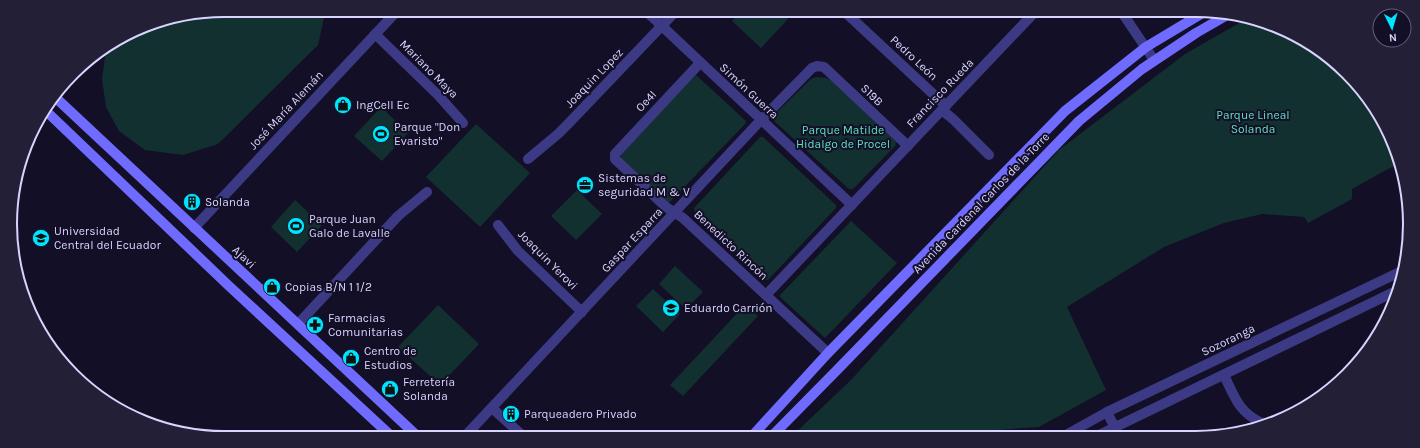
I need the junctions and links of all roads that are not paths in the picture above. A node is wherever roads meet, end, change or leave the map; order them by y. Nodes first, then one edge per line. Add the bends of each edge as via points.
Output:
1 (391, 17) edge
2 (652, 17) edge
3 (670, 17) edge
4 (850, 17) edge
5 (1030, 17) edge
6 (1125, 17) edge
7 (1196, 17) edge
8 (1221, 19) edge
9 (662, 26) junction
10 (375, 34) junction
11 (1146, 47) junction
12 (1154, 60) junction
13 (700, 63) junction
14 (818, 66) joint
15 (58, 100) edge
16 (944, 108) junction
17 (49, 114) edge
18 (761, 120) junction
19 (463, 123) dead end
20 (908, 146) junction
21 (989, 155) dead end
22 (528, 159) dead end
23 (615, 159) joint
24 (427, 192) dead end
25 (852, 205) junction
26 (675, 212) junction
27 (498, 225) dead end
28 (194, 228) junction
29 (1397, 273) edge
30 (1391, 293) edge
31 (766, 296) junction
32 (582, 312) junction
33 (298, 324) junction
34 (828, 353) junction
35 (1224, 375) junction
36 (492, 408) junction
37 (1107, 412) junction
38 (1258, 421) edge
39 (386, 431) edge
40 (412, 431) edge
41 (470, 431) edge
42 (518, 431) edge
43 (756, 431) edge
44 (777, 431) edge
45 (1073, 431) edge
46 (1116, 431) edge
47 (1119, 431) edge

1 - 10 street, José María Alemán
2 - 9 street, Simón Guerra
3 - 9 street, Joaquin Lopez
4 - 16 street, Pedro León
5 - 16 street, Francisco Rueda
6 - 11 street
7 - 11 street, Avenida Cardenal Carlos de la Torre
8 - 12 street, Avenida Cardenal Carlos de la Torre
9 - 13 street, Simón Guerra
9 - 22 street, Joaquin Lopez via 558,134
10 - 19 street, Mariano Maya
10 - 28 street, José María Alemán
11 - 12 street
11 - 34 street, Avenida Cardenal Carlos de la Torre via 1065,111
12 - 44 street, Avenida Cardenal Carlos de la Torre via 1079,121
13 - 18 street, Simón Guerra
13 - 23 street, Oe4I via 615,154
14 - 18 street, Gaspar Esparra via 812,68
14 - 20 street, S19B via 824,67
15 - 28 street, Ajavi
16 - 20 street, Francisco Rueda
16 - 21 street, Pedro León
17 - 39 street
18 - 25 street, Simón Guerra
18 - 26 street, Gaspar Esparra
20 - 25 street, Francisco Rueda
23 - 26 street, Benedicto Rincón via 666,207
24 - 33 street via 398,216
25 - 31 street, Francisco Rueda
26 - 31 street, Benedicto Rincón
26 - 32 street, Gaspar Esparra
27 - 32 street, Joaquin Yerovi via 518,251
28 - 33 street, Ajavi
29 - 37 street, Sozoranga
30 - 35 street
31 - 34 street, Benedicto Rincón
32 - 36 street, Gaspar Esparra
33 - 40 street, Ajavi
34 - 43 street, Avenida Cardenal Carlos de la Torre
35 - 38 street via 1241,408 1250,418
35 - 47 street
36 - 41 street, Gaspar Esparra
36 - 42 street
37 - 45 street, Sozoranga
37 - 46 street

